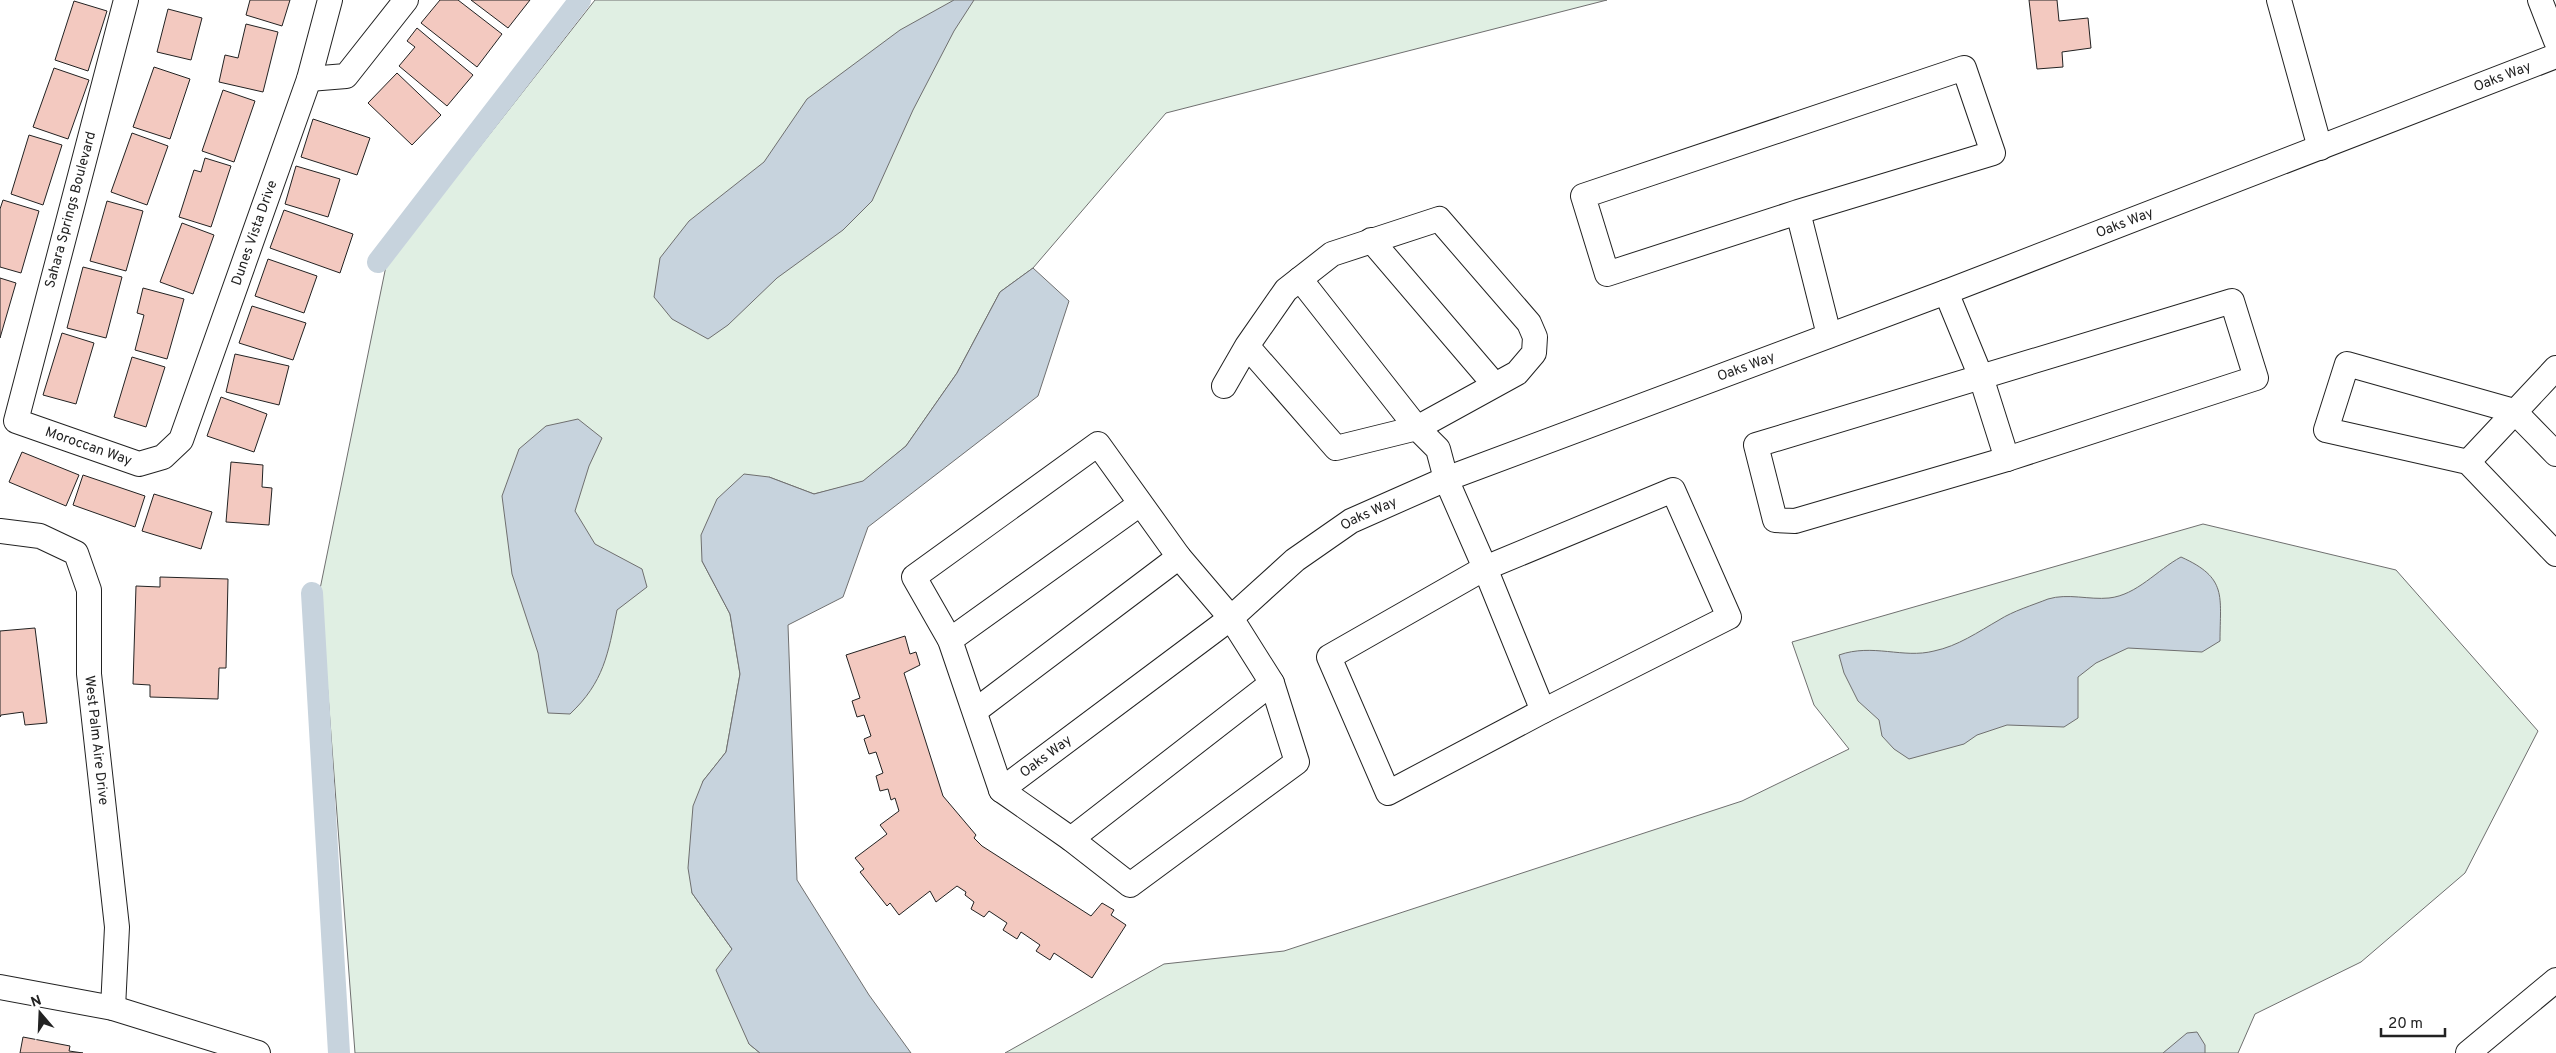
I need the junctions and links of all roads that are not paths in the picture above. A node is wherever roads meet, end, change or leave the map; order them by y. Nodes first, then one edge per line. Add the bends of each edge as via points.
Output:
1 (126, 0) edge
2 (330, 0) edge
3 (406, 0) edge
4 (2280, 0) edge
5 (2540, 0) edge
6 (2556, 41) edge
7 (2556, 56) edge
8 (309, 79) junction
9 (2320, 148) junction
10 (1798, 212) junction
11 (1371, 240) junction
12 (1300, 279) junction
13 (1946, 292) junction
14 (1829, 335) junction
15 (1247, 346) junction
16 (2556, 368) edge
17 (1981, 377) junction
18 (1494, 384) junction
19 (1224, 386) dead end
20 (2514, 411) junction
21 (16, 421) joint
22 (1417, 428) junction
23 (2556, 454) edge
24 (163, 456) joint
25 (2007, 460) junction
26 (2468, 462) junction
27 (1446, 480) junction
28 (1140, 504) junction
29 (0, 531) edge
30 (2556, 554) edge
31 (1179, 557) junction
32 (1486, 568) junction
33 (1231, 618) junction
34 (950, 640) junction
35 (1272, 683) junction
36 (975, 711) junction
37 (1543, 711) junction
38 (1001, 790) junction
39 (1071, 839) junction
40 (2556, 980) edge
41 (0, 987) edge
42 (113, 1008) junction
43 (258, 1053) edge
44 (2468, 1053) edge

1 - 21 street, Sahara Springs Boulevard
2 - 8 street, Dunes Vista Drive
3 - 8 street via 346,76
4 - 9 street
5 - 6 street
7 - 9 street, Oaks Way
8 - 24 street, Dunes Vista Drive via 181,440
9 - 13 street, Oaks Way
10 - 10 street via 1993,153 1964,68 1584,196 1607,274
10 - 14 street
11 - 12 street via 1332,254
11 - 18 street
11 - 18 street via 1439,219 1522,316 1535,337 1534,353 1517,373
12 - 15 street via 1286,290
12 - 22 street
13 - 14 street, Oaks Way
13 - 17 street
14 - 27 street, Oaks Way
15 - 19 street
15 - 22 street via 1336,448
16 - 20 street
17 - 25 street
17 - 25 street via 1756,445 1775,520 1795,521
17 - 25 street via 2232,302 2235,310 2256,378
18 - 22 street
20 - 23 street
20 - 26 street
20 - 26 street via 2347,364 2326,430
21 - 24 street, Moroccan Way via 139,464
22 - 27 street via 1438,448
26 - 30 street
27 - 32 street
27 - 33 street, Oaks Way via 1351,521 1295,560
28 - 31 street
28 - 34 street
28 - 34 street via 1098,444 914,576
29 - 42 street, West Palm Aire Drive via 40,536 76,552 89,590 88,674 117,927
31 - 33 street
31 - 36 street
32 - 37 street
32 - 37 street via 1329,657 1388,793
32 - 37 street via 1673,490 1729,617
33 - 35 street
33 - 38 street, Oaks Way
34 - 36 street
35 - 39 street
35 - 39 street via 1297,762 1130,885
36 - 38 street
38 - 39 street
40 - 44 street
41 - 42 street
42 - 43 street

